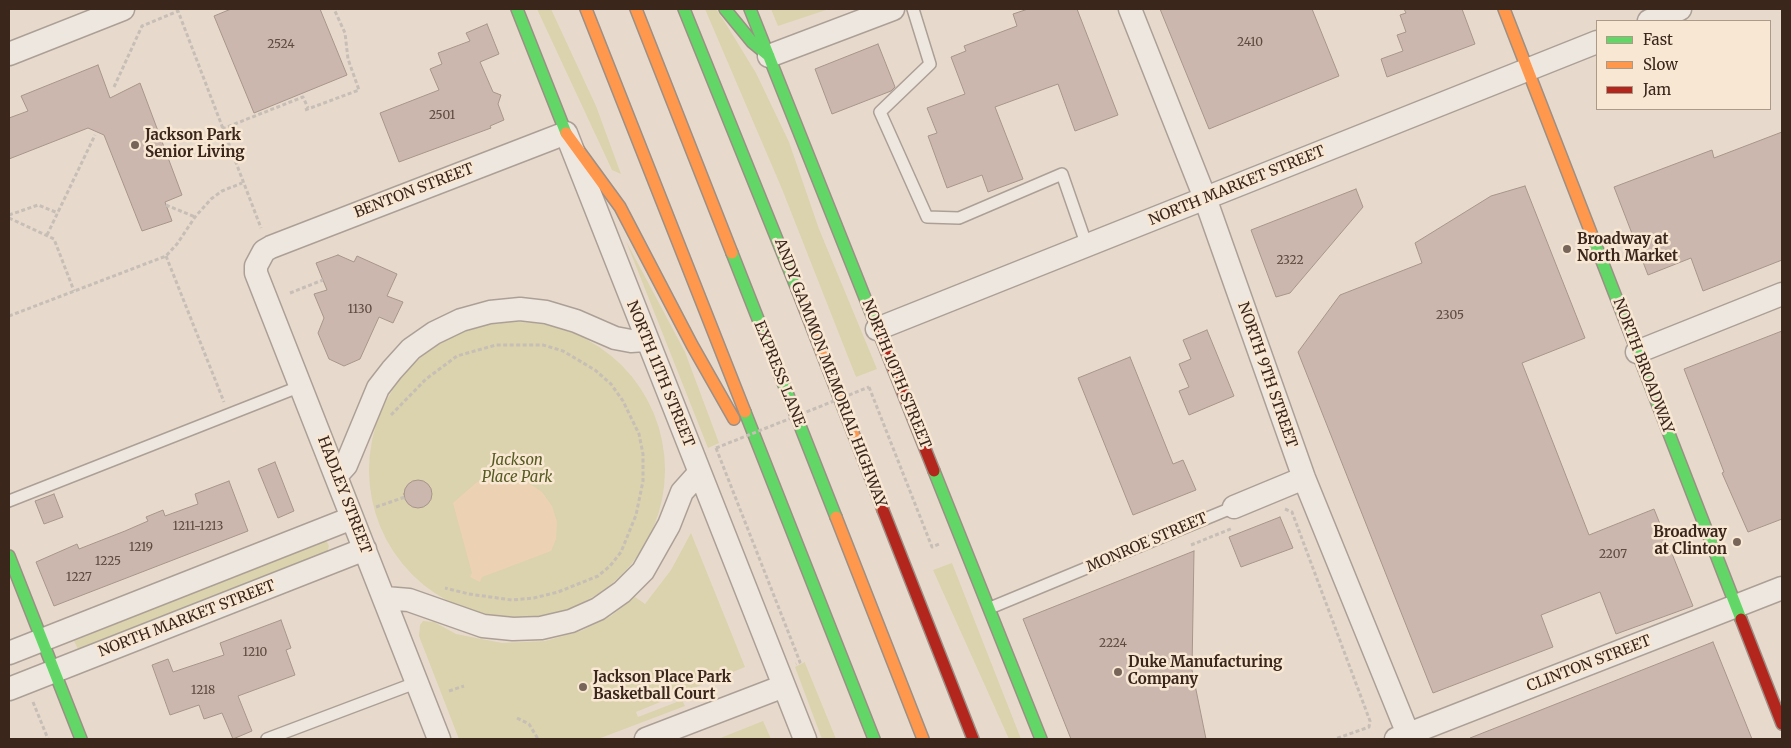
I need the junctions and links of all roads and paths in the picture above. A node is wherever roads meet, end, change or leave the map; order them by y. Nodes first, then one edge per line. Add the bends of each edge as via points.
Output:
1 (122, 9) edge
2 (334, 9) edge
3 (517, 9) edge
4 (586, 9) edge
5 (636, 9) edge
6 (684, 9) edge
7 (725, 9) edge
8 (750, 9) edge
9 (894, 9) edge
10 (913, 9) edge
11 (1130, 9) edge
12 (1504, 9) edge
13 (1680, 9) edge
14 (179, 10) edge
15 (1652, 20) edge
16 (1596, 42) edge
17 (9, 54) edge
18 (769, 56) junction
19 (1528, 70) junction
20 (114, 88) dead end
21 (222, 129) junction
22 (566, 133) junction
23 (95, 135) dead end
24 (242, 183) junction
25 (1205, 198) junction
26 (166, 205) dead end
27 (58, 213) junction
28 (9, 217) edge
29 (194, 217) junction
30 (261, 228) dead end
31 (48, 235) junction
32 (1087, 246) junction
33 (264, 251) joint
34 (166, 256) junction
35 (323, 280) dead end
36 (74, 291) junction
37 (290, 293) dead end
38 (1782, 294) edge
39 (9, 316) edge
40 (877, 329) junction
41 (646, 340) junction
42 (1638, 352) junction
43 (301, 386) junction
44 (230, 415) junction
45 (389, 419) dead end
46 (767, 465) junction
47 (699, 473) junction
48 (336, 476) junction
49 (1304, 478) junction
50 (405, 497) dead end
51 (9, 501) edge
52 (376, 507) dead end
53 (1283, 507) dead end
54 (1237, 516) junction
55 (352, 518) junction
56 (936, 535) dead end
57 (1191, 545) dead end
58 (365, 549) junction
59 (9, 556) edge
60 (445, 588) dead end
61 (1782, 588) edge
62 (385, 598) junction
63 (1738, 606) junction
64 (990, 608) junction
65 (42, 640) junction
66 (9, 653) edge
67 (795, 664) dead end
68 (54, 671) junction
69 (418, 682) junction
70 (464, 686) dead end
71 (784, 686) junction
72 (9, 690) edge
73 (449, 691) dead end
74 (33, 701) dead end
75 (517, 718) dead end
76 (1782, 724) edge
77 (1405, 738) edge
78 (48, 739) edge
79 (81, 739) edge
80 (267, 739) edge
81 (439, 739) edge
82 (538, 739) edge
83 (646, 739) edge
84 (805, 739) edge
85 (874, 739) edge
86 (923, 739) edge
87 (973, 739) edge
88 (1041, 739) edge
89 (1335, 739) edge

1 - 17 street
2 - 21 path via 345,32 348,60 359,90 306,109 303,97
3 - 22 main road, NORTH 11TH STREET
4 - 46 main road
5 - 86 main road, EXPRESS LANE
6 - 87 main road, ANDY GAMMON MEMORIAL HIGHWAY
7 - 18 main road via 752,42
8 - 18 main road, NORTH 10TH STREET
9 - 18 street
10 - 32 lane via 930,64 880,112 927,217 959,218 1062,174
11 - 25 street, NORTH 9TH STREET
12 - 19 main road, NORTH BROADWAY
13 - 15 street
14 - 20 path via 142,26
14 - 21 path
16 - 19 street, NORTH MARKET STREET
18 - 40 main road, NORTH 10TH STREET
19 - 25 street, NORTH MARKET STREET
19 - 42 main road, NORTH BROADWAY
21 - 24 path
22 - 33 street, BENTON STREET via 331,222
22 - 41 street, NORTH 11TH STREET
22 - 46 main road via 620,206 713,384
23 - 27 path
24 - 29 path via 222,191
24 - 30 path
25 - 32 street, NORTH MARKET STREET
25 - 49 street, NORTH 9TH STREET
26 - 29 path
27 - 28 path via 38,204
27 - 31 path
28 - 31 path
29 - 34 path
31 - 36 path via 54,239
32 - 40 street, NORTH MARKET STREET
33 - 43 street, HADLEY STREET via 256,273
34 - 36 path
34 - 44 path
35 - 37 path
36 - 39 path
38 - 42 street
40 - 64 main road, NORTH 10TH STREET
41 - 47 street, NORTH 11TH STREET
41 - 48 street via 615,338 561,317 520,309 490,312 461,320 411,349 392,370 378,388 346,464
42 - 63 main road, NORTH BROADWAY
43 - 44 lane
43 - 48 street, HADLEY STREET
44 - 51 lane
45 - 60 path via 413,391 457,356 486,347 517,344 563,350 596,370 624,401 639,434 643,481 636,516 621,552 598,576 558,592 512,600
46 - 85 main road
47 - 62 street via 682,492 669,525 643,571 598,609 571,621 513,630 483,626 409,600
47 - 71 street, NORTH 11TH STREET
48 - 55 street, HADLEY STREET
49 - 54 street, MONROE STREET
49 - 77 street, NORTH 9TH STREET
50 - 52 path
53 - 89 path via 1292,512 1370,720 1368,727
54 - 57 path
54 - 64 lane, MONROE STREET
55 - 58 street, HADLEY STREET
55 - 65 street
56 - 67 path, bridge via 939,544 932,547 869,387 716,448 792,639 800,662
58 - 62 street, HADLEY STREET
58 - 68 street, NORTH MARKET STREET
59 - 65 main road
61 - 63 street, CLINTON STREET
62 - 69 street, HADLEY STREET
63 - 76 main road, NORTH BROADWAY
63 - 77 street, CLINTON STREET
64 - 88 main road, NORTH 10TH STREET
65 - 66 street
65 - 68 main road
68 - 72 street, NORTH MARKET STREET
68 - 79 main road
69 - 80 lane
69 - 81 street, HADLEY STREET
70 - 73 path
71 - 83 street
71 - 84 street, NORTH 11TH STREET
74 - 78 path
75 - 82 path via 529,724

